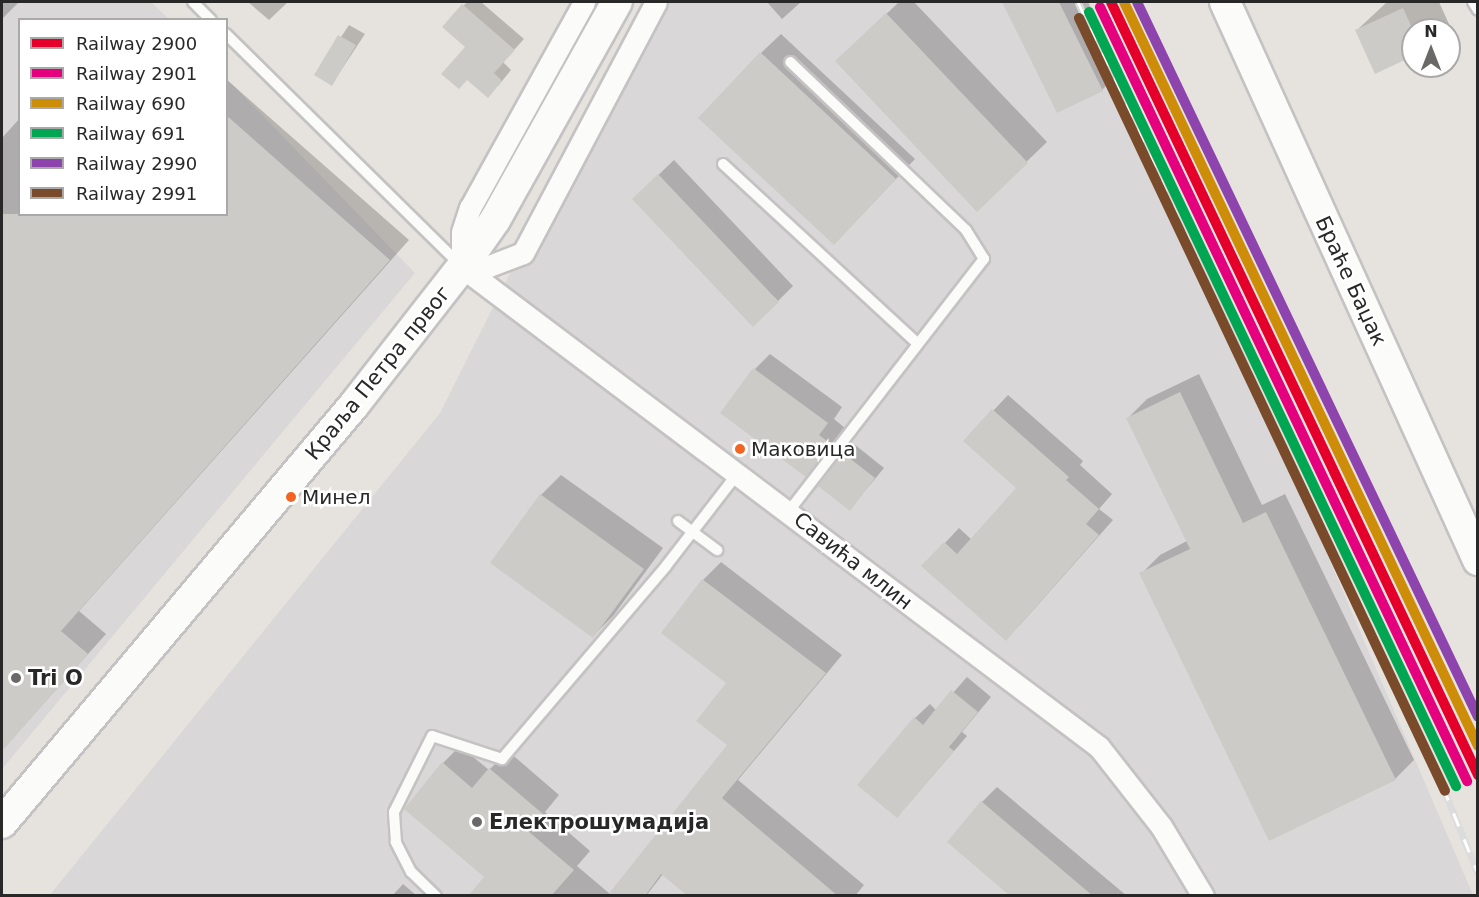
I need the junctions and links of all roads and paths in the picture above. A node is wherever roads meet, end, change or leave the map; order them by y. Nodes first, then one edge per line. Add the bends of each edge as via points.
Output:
1 (193, 2) edge
2 (584, 2) edge
3 (617, 2) edge
4 (657, 2) edge
5 (1225, 2) edge
6 (1473, 2) edge
7 (1478, 10) edge
8 (209, 18) edge
9 (228, 36) edge
10 (790, 62) dead end
11 (723, 164) dead end
12 (462, 267) junction
13 (918, 344) junction
14 (738, 474) junction
15 (789, 511) junction
16 (678, 521) dead end
17 (693, 532) junction
18 (717, 550) dead end
19 (1478, 560) edge
20 (2, 823) edge
21 (436, 896) edge
22 (1203, 896) edge

1 - 8 lane
2 - 12 street via 470,208 462,232
3 - 12 main road, Краља Петра првог via 495,220
4 - 12 street via 523,253 489,266
5 - 19 main road, Браће Баџак
6 - 7 lane
9 - 12 lane
10 - 13 lane via 966,230 984,259
11 - 13 lane
12 - 14 street, Савића млин
12 - 20 main road, Краља Петра првог via 354,405
13 - 15 lane
14 - 15 street, Савића млин
14 - 17 lane
15 - 22 street, Савића млин via 1099,747 1161,826
16 - 17 lane
17 - 18 lane
17 - 21 lane via 502,759 432,736 394,812 396,842 411,872

